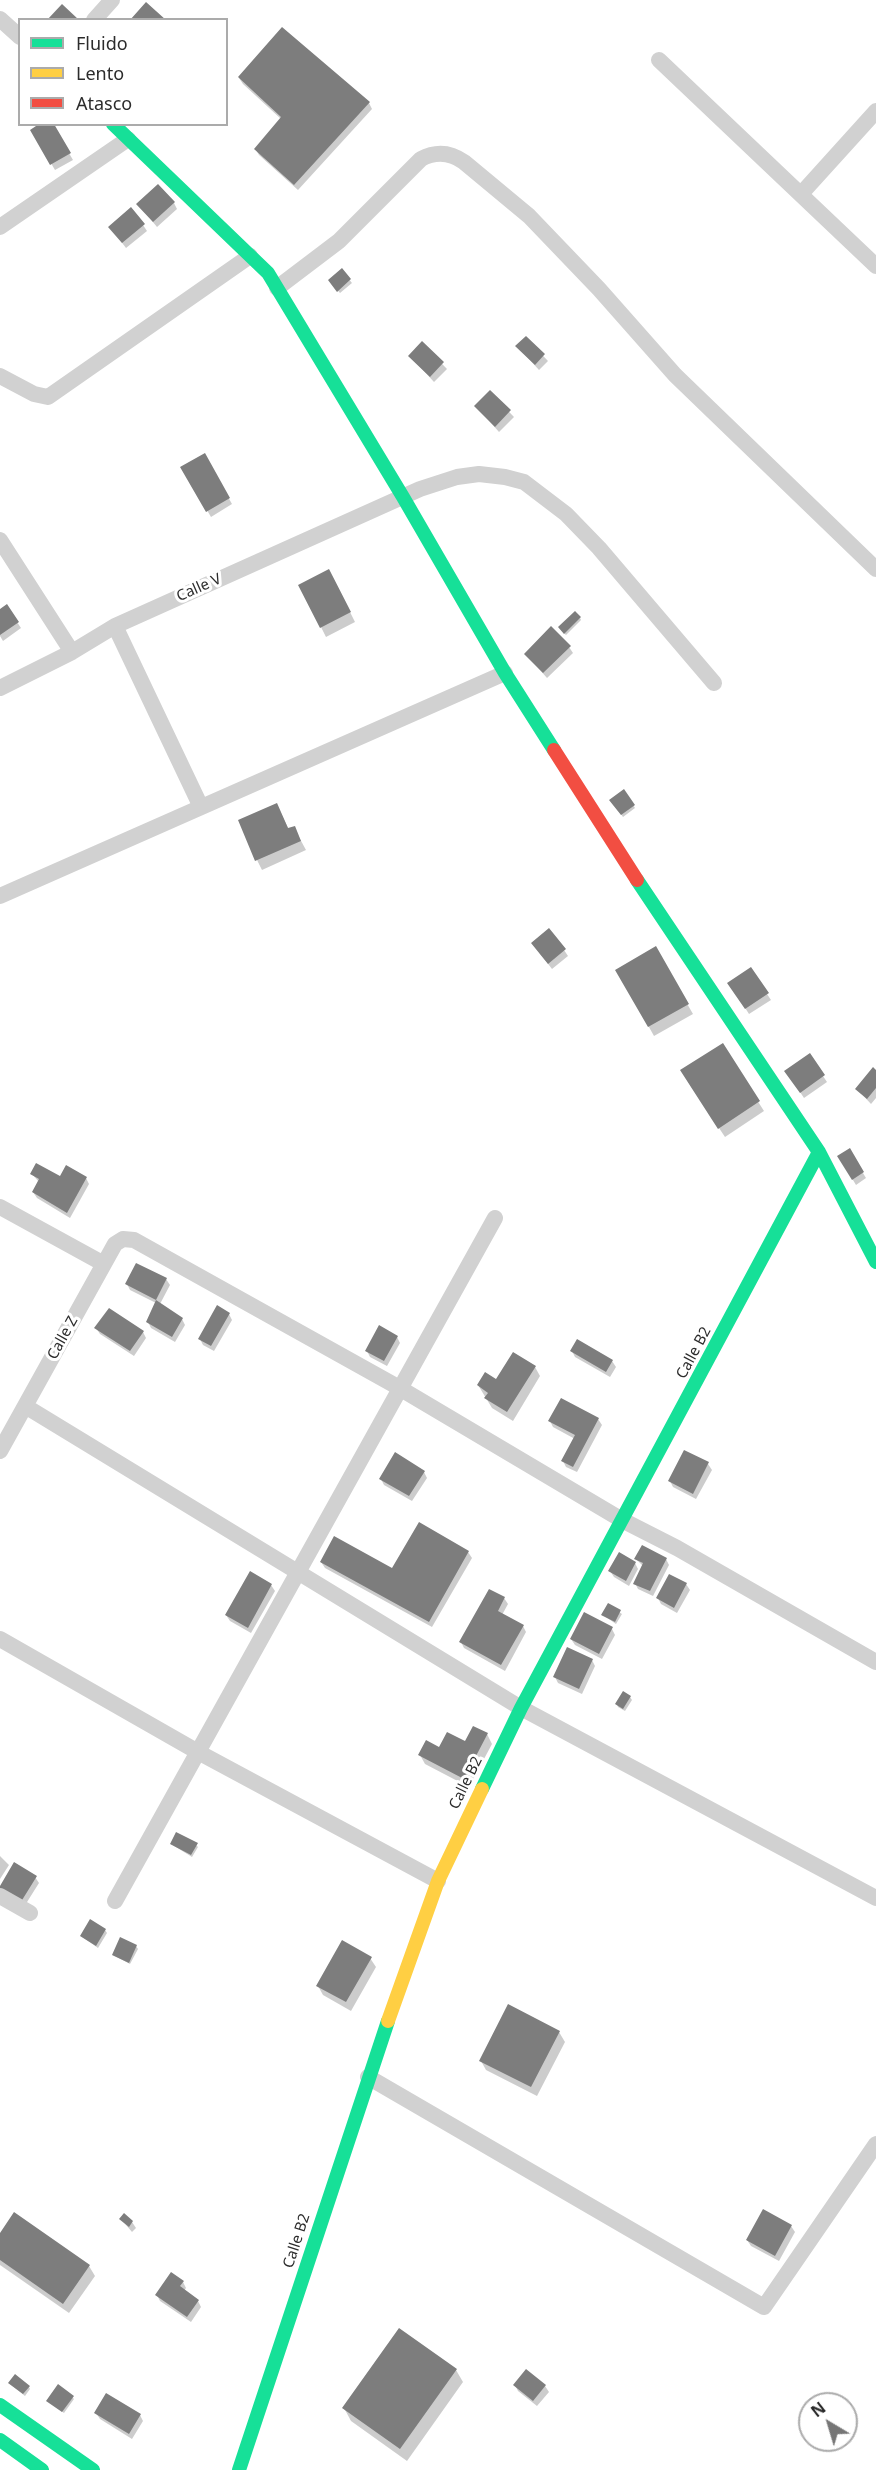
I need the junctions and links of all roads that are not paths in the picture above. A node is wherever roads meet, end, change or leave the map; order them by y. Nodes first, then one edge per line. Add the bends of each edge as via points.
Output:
1 (112, 0) edge
2 (96, 18) edge
3 (659, 60) dead end
4 (876, 111) edge
5 (115, 126) edge
6 (129, 139) junction
7 (801, 194) junction
8 (0, 227) edge
9 (250, 256) junction
10 (876, 267) edge
11 (277, 288) junction
12 (0, 376) edge
13 (403, 497) junction
14 (0, 540) edge
15 (876, 569) edge
16 (114, 626) junction
17 (72, 652) junction
18 (505, 673) junction
19 (714, 682) dead end
20 (0, 688) edge
21 (201, 807) junction
22 (0, 896) edge
23 (819, 1152) junction
24 (0, 1207) edge
25 (495, 1218) dead end
26 (876, 1262) edge
27 (104, 1264) junction
28 (400, 1389) junction
29 (25, 1406) junction
30 (0, 1451) edge
31 (622, 1520) junction
32 (298, 1572) junction
33 (0, 1639) edge
34 (876, 1662) edge
35 (521, 1708) junction
36 (198, 1752) junction
37 (438, 1881) junction
38 (0, 1896) edge
39 (876, 1898) edge
40 (115, 1901) dead end
41 (30, 1913) dead end
42 (368, 2077) junction
43 (876, 2144) edge
44 (0, 2405) edge
45 (44, 2435) junction
46 (0, 2440) edge
47 (23, 2465) edge
48 (42, 2470) edge
49 (93, 2470) edge
50 (239, 2470) edge

1 - 2 street
3 - 7 street
4 - 7 street
5 - 6 street
6 - 8 street
6 - 9 street
7 - 10 street
9 - 11 street
9 - 12 street via 48,397
11 - 13 street
11 - 15 street via 339,241 421,159 437,153 458,158 529,216 675,375
13 - 16 street, Calle V
13 - 18 street
13 - 19 street, Calle V via 438,482 479,474 524,482 566,514 599,548
14 - 17 street
16 - 17 street, Calle V
16 - 21 street
17 - 20 street, Calle V
18 - 21 street
18 - 23 street via 610,839
21 - 22 street
23 - 26 street
23 - 31 street, Calle B2
24 - 27 street
25 - 28 street
27 - 28 street, Calle Z via 115,1244 123,1239 134,1240
27 - 29 street, Calle Z
28 - 31 street
28 - 32 street
29 - 30 street, Calle Z
29 - 32 street
31 - 34 street
31 - 35 street, Calle B2
32 - 35 street
32 - 36 street
33 - 36 street
35 - 37 street, Calle B2
35 - 39 street
36 - 37 street
36 - 40 street
37 - 42 street, Calle B2
38 - 41 street
42 - 43 street via 764,2307
42 - 50 street, Calle B2
44 - 45 street
45 - 47 street
45 - 49 street
46 - 47 street
47 - 48 street

